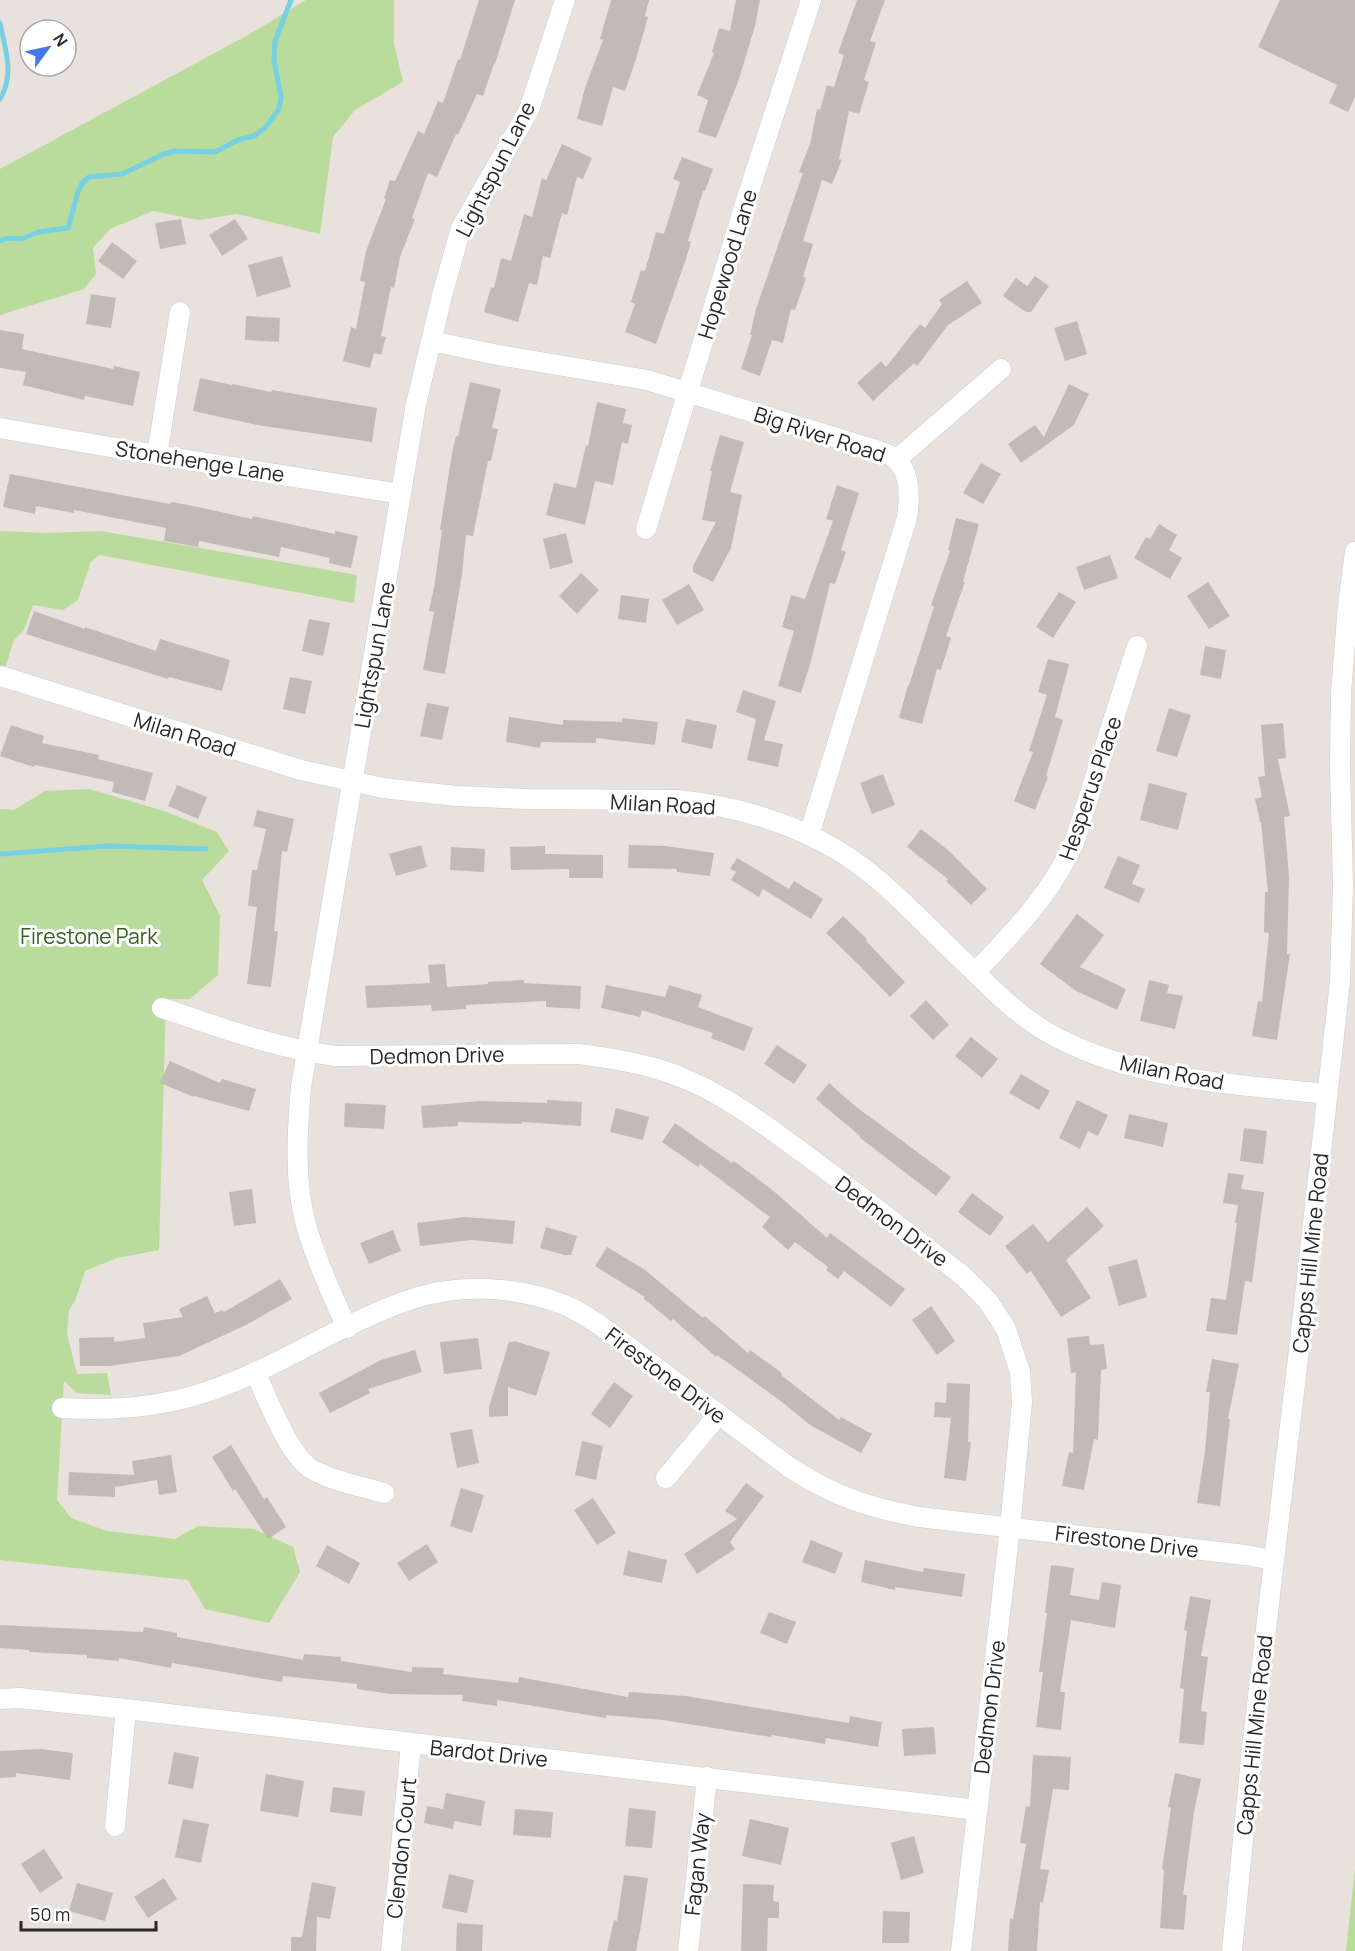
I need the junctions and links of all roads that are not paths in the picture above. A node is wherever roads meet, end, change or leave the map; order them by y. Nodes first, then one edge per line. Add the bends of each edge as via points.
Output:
1 (565, 0) edge
2 (811, 0) edge
3 (180, 312) dead end
4 (431, 341) junction
5 (1001, 369) dead end
6 (689, 391) junction
7 (0, 428) edge
8 (157, 455) junction
9 (896, 460) junction
10 (401, 494) junction
11 (646, 529) dead end
12 (1355, 552) edge
13 (1137, 646) dead end
14 (1, 676) edge
15 (351, 782) junction
16 (809, 835) junction
17 (975, 973) junction
18 (162, 1008) dead end
19 (307, 1052) junction
20 (1327, 1094) junction
21 (347, 1328) junction
22 (255, 1372) junction
23 (62, 1408) dead end
24 (718, 1414) junction
25 (666, 1478) dead end
26 (384, 1493) dead end
27 (1010, 1528) junction
28 (1273, 1560) junction
29 (0, 1699) edge
30 (126, 1709) junction
31 (411, 1744) junction
32 (707, 1777) junction
33 (977, 1810) junction
34 (115, 1826) dead end
35 (391, 1951) edge
36 (688, 1951) edge
37 (961, 1951) edge
38 (1232, 1951) edge

1 - 4 street, Lightspun Lane via 529,110 461,228
2 - 6 street, Hopewood Lane
3 - 8 street
4 - 6 street, Big River Road
4 - 10 street, Lightspun Lane
5 - 9 street
6 - 9 street, Big River Road via 873,449
6 - 11 street, Hopewood Lane
7 - 8 street, Stonehenge Lane
8 - 10 street, Stonehenge Lane
9 - 16 street, Big River Road via 907,482 907,518
10 - 15 street, Lightspun Lane
12 - 20 street, Capps Hill Mine Road via 1341,693 1341,962
13 - 17 street, Hesperus Place via 1074,843 1061,870 1025,919
14 - 15 street, Milan Road via 301,770
15 - 16 street, Milan Road via 456,796 678,800 748,813
15 - 19 street, Lightspun Lane
16 - 17 street, Milan Road via 839,851 879,881
17 - 20 street, Milan Road via 1052,1035 1127,1066 1183,1078
18 - 19 street, Dedmon Drive
19 - 21 street, Lightspun Lane via 297,1124 301,1202 315,1255
19 - 27 street, Dedmon Drive via 335,1056 568,1054 615,1058 690,1080 764,1125 962,1275 995,1310 1006,1329 1020,1372 1022,1402
20 - 28 street, Capps Hill Mine Road
21 - 22 street, Firestone Drive
21 - 24 street, Firestone Drive via 412,1299 454,1290 508,1291 539,1297 562,1304 601,1326
22 - 23 street, Firestone Drive via 208,1392 148,1407
22 - 26 street via 289,1443 302,1461 333,1479
24 - 25 street
24 - 27 street, Firestone Drive via 789,1467 843,1497 881,1510
27 - 28 street, Firestone Drive
27 - 33 street, Dedmon Drive
28 - 38 street, Capps Hill Mine Road
29 - 30 street, Bardot Drive
30 - 31 street, Bardot Drive
30 - 34 street
31 - 32 street, Bardot Drive
31 - 35 street, Clendon Court
32 - 33 street, Bardot Drive
32 - 36 street, Fagan Way
33 - 37 street, Dedmon Drive

